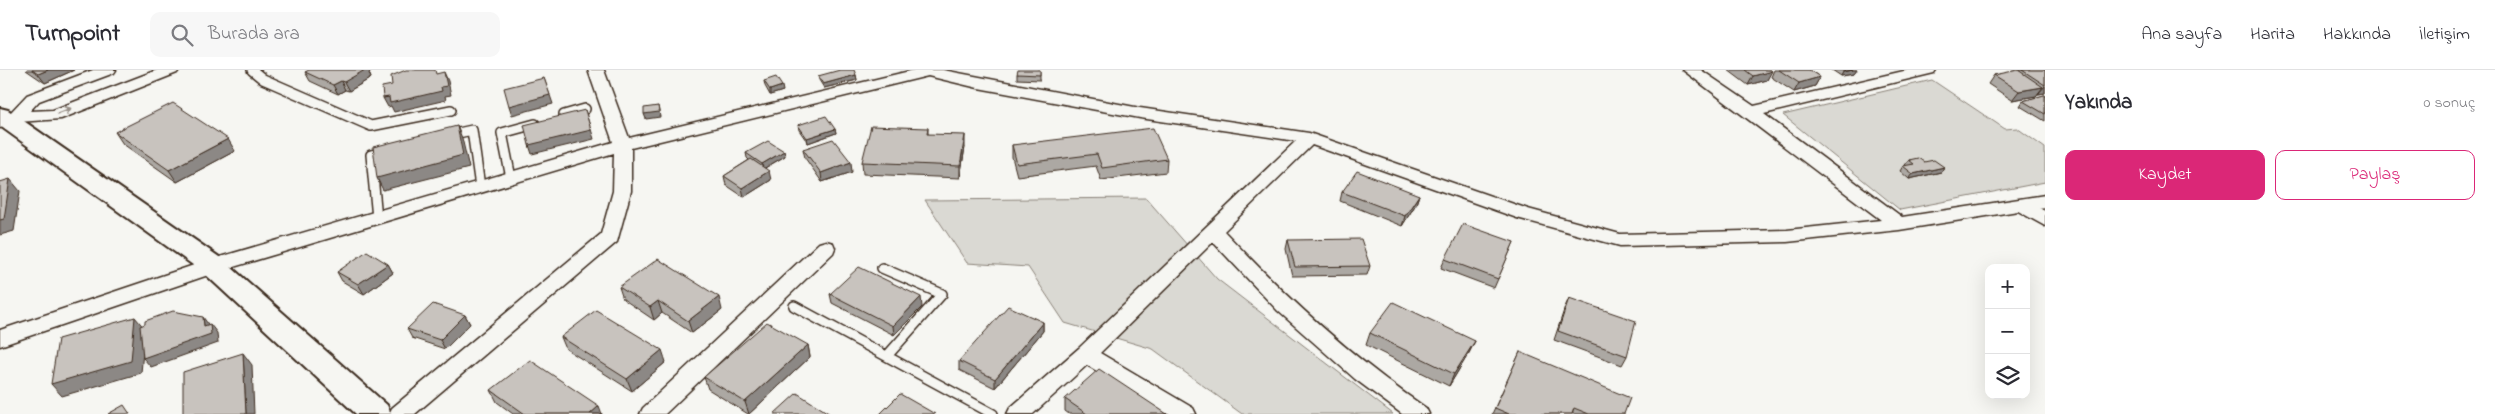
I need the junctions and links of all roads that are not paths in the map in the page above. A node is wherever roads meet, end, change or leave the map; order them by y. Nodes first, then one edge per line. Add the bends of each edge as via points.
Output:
1 (108, 70) edge
2 (171, 70) edge
3 (252, 70) edge
4 (596, 70) edge
5 (1691, 70) edge
6 (1928, 70) edge
7 (932, 71) edge
8 (585, 109) edge
9 (451, 110) dead end
10 (1752, 112) junction
11 (558, 117) edge
12 (6, 119) edge
13 (548, 120) edge
14 (1309, 138) junction
15 (436, 139) edge
16 (623, 145) junction
17 (398, 148) edge
18 (511, 178) junction
19 (480, 187) junction
20 (2045, 201) edge
21 (2022, 206) junction
22 (377, 218) junction
23 (2045, 220) edge
24 (1899, 224) junction
25 (1213, 230) junction
26 (826, 248) dead end
27 (213, 266) junction
28 (882, 268) dead end
29 (794, 306) dead end
30 (0, 338) edge
31 (1086, 354) junction
32 (887, 356) junction
33 (376, 414) edge
34 (400, 414) edge
35 (651, 414) edge
36 (993, 414) edge
37 (1018, 414) edge
38 (1185, 414) edge
39 (1418, 414) edge

1 - 12 street via 33,98
12 -> 2 street via 55,115
3 - 9 lane via 263,79 371,126
4 - 16 street
5 - 10 street
6 - 10 street
7 - 14 street via 978,83 1140,113
7 - 16 street
8 - 11 lane
10 - 24 street
12 - 27 street
13 - 18 lane via 502,133
14 - 24 street via 1523,214 1620,240 1787,236
14 - 25 street
15 - 19 lane via 472,130
16 - 18 street
16 - 34 street via 622,191 610,237
17 - 22 lane via 371,155
18 - 19 street
19 - 22 street
20 - 21 street
21 - 23 street
21 - 24 street
22 - 27 street
25 - 31 street
25 - 39 street via 1308,329 1384,391
26 - 35 street
27 - 30 street
27 - 33 street
28 - 32 lane via 942,294
29 - 32 lane
31 - 37 street
31 - 38 street
32 - 36 lane

